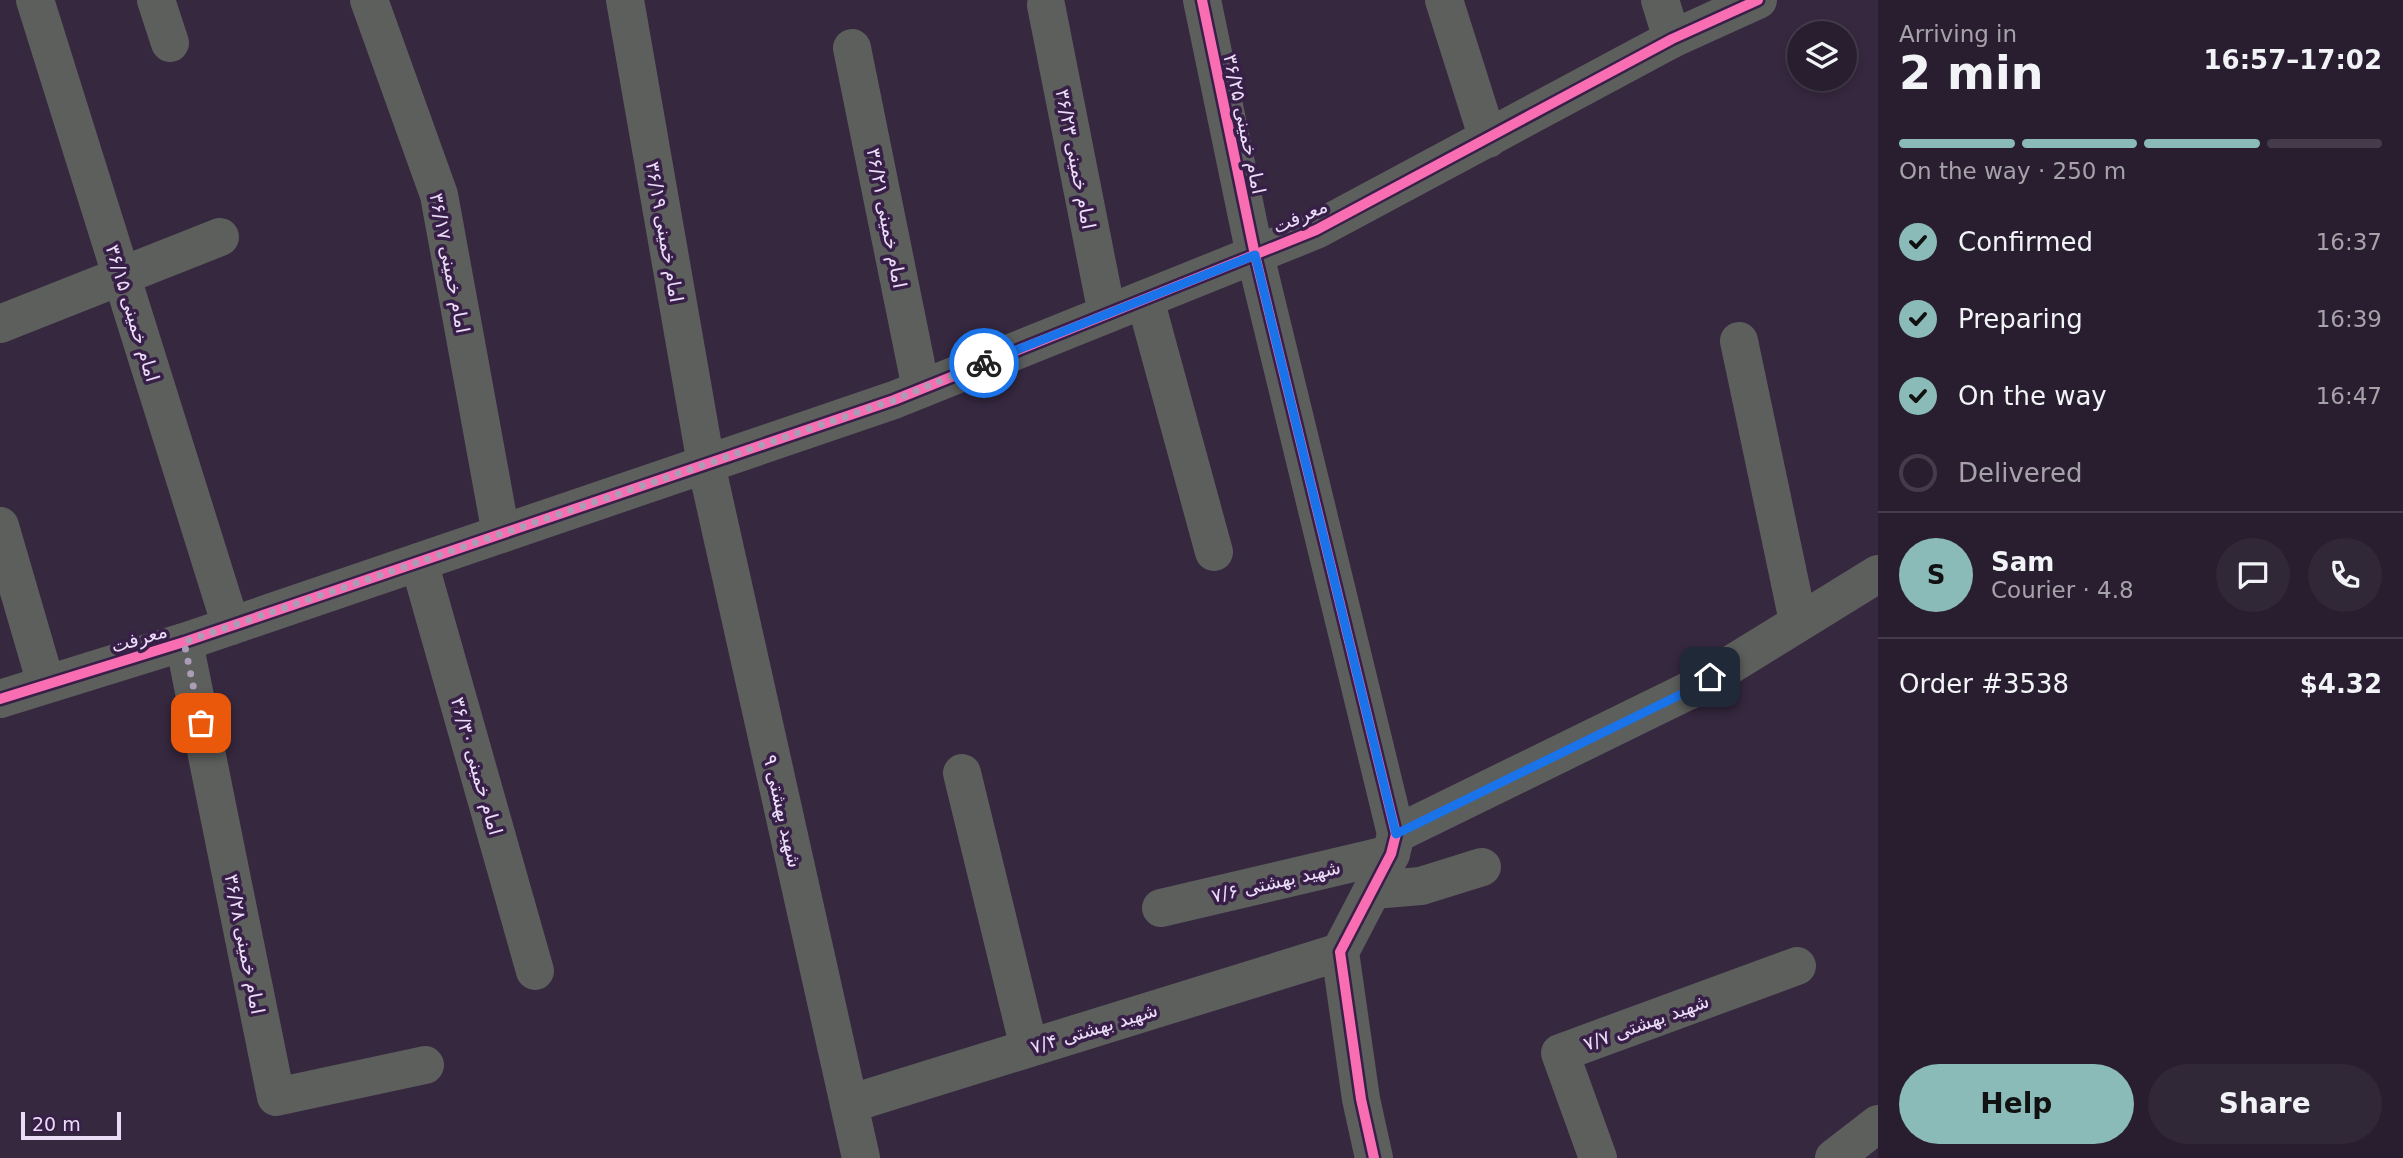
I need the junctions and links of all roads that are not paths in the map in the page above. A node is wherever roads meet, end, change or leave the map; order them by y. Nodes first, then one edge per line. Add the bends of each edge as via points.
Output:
1 (35, 0) edge
2 (156, 0) edge
3 (369, 0) edge
4 (625, 0) edge
5 (1202, 0) edge
6 (1444, 0) edge
7 (1660, 0) edge
8 (1758, 0) edge
9 (1046, 5) dead end
10 (1672, 40) junction
11 (170, 43) dead end
12 (852, 48) dead end
13 (1488, 139) junction
14 (219, 237) dead end
15 (1255, 255) junction
16 (121, 276) junction
17 (1145, 299) junction
18 (1107, 314) junction
19 (0, 324) edge
20 (1739, 341) dead end
21 (921, 389) junction
22 (706, 464) junction
23 (0, 526) edge
24 (501, 534) junction
25 (1214, 551) dead end
26 (419, 562) junction
27 (1878, 574) edge
28 (1798, 621) junction
29 (231, 626) junction
30 (184, 642) junction
31 (46, 684) junction
32 (0, 699) edge
33 (962, 773) dead end
34 (1394, 844) junction
35 (1482, 867) dead end
36 (1373, 890) junction
37 (1161, 908) dead end
38 (1340, 952) junction
39 (1797, 966) dead end
40 (535, 971) dead end
41 (1029, 1048) junction
42 (425, 1065) dead end
43 (849, 1104) junction
44 (1878, 1124) edge
45 (861, 1158) edge
46 (1374, 1158) edge
47 (1598, 1158) edge
48 (1834, 1158) edge

1 - 16 street, امام خمینی ۳۶/۱۵
2 - 11 street
3 - 24 street, امام خمینی ۳۶/۱۷ via 439,195
4 - 22 street, امام خمینی ۳۶/۱۹
5 - 15 street, امام خمینی ۳۶/۲۵
6 - 13 street
7 - 10 street
8 - 10 street, معرفت
9 - 18 street, امام خمینی ۳۶/۲۳
10 - 13 street, معرفت
12 - 21 street, امام خمینی ۳۶/۲۱
13 - 15 street, معرفت via 1317,230
14 - 16 street
15 - 17 street, معرفت
15 - 34 street, امام خمینی ۳۶/۲۵
16 - 19 street
16 - 29 street, امام خمینی ۳۶/۱۵
17 - 18 street, معرفت
17 - 25 street
18 - 21 street, معرفت
20 - 28 street
21 - 22 street, معرفت
22 - 24 street, معرفت
22 - 43 street, شهید بهشتی ۹
23 - 31 street
24 - 26 street, معرفت
26 - 29 street, معرفت
26 - 40 street, امام خمینی ۳۶/۳۰
27 - 28 street, شهید بهشتی ۷/۶
28 - 34 street, شهید بهشتی ۷/۶ via 1688,691
29 - 30 street, معرفت
30 - 31 street, معرفت
30 - 42 street, امام خمینی ۳۶/۲۸ via 276,1097
31 - 32 street, معرفت
33 - 41 street
34 - 36 street
34 - 37 street, شهید بهشتی ۷/۶
35 - 36 street via 1421,887
36 - 38 street
38 - 41 street, شهید بهشتی ۷/۴
38 - 46 street via 1360,1099
39 - 47 street, شهید بهشتی ۷/۷ via 1560,1053
41 - 43 street, شهید بهشتی ۷/۴
43 - 45 street, شهید بهشتی ۹
44 - 48 street

